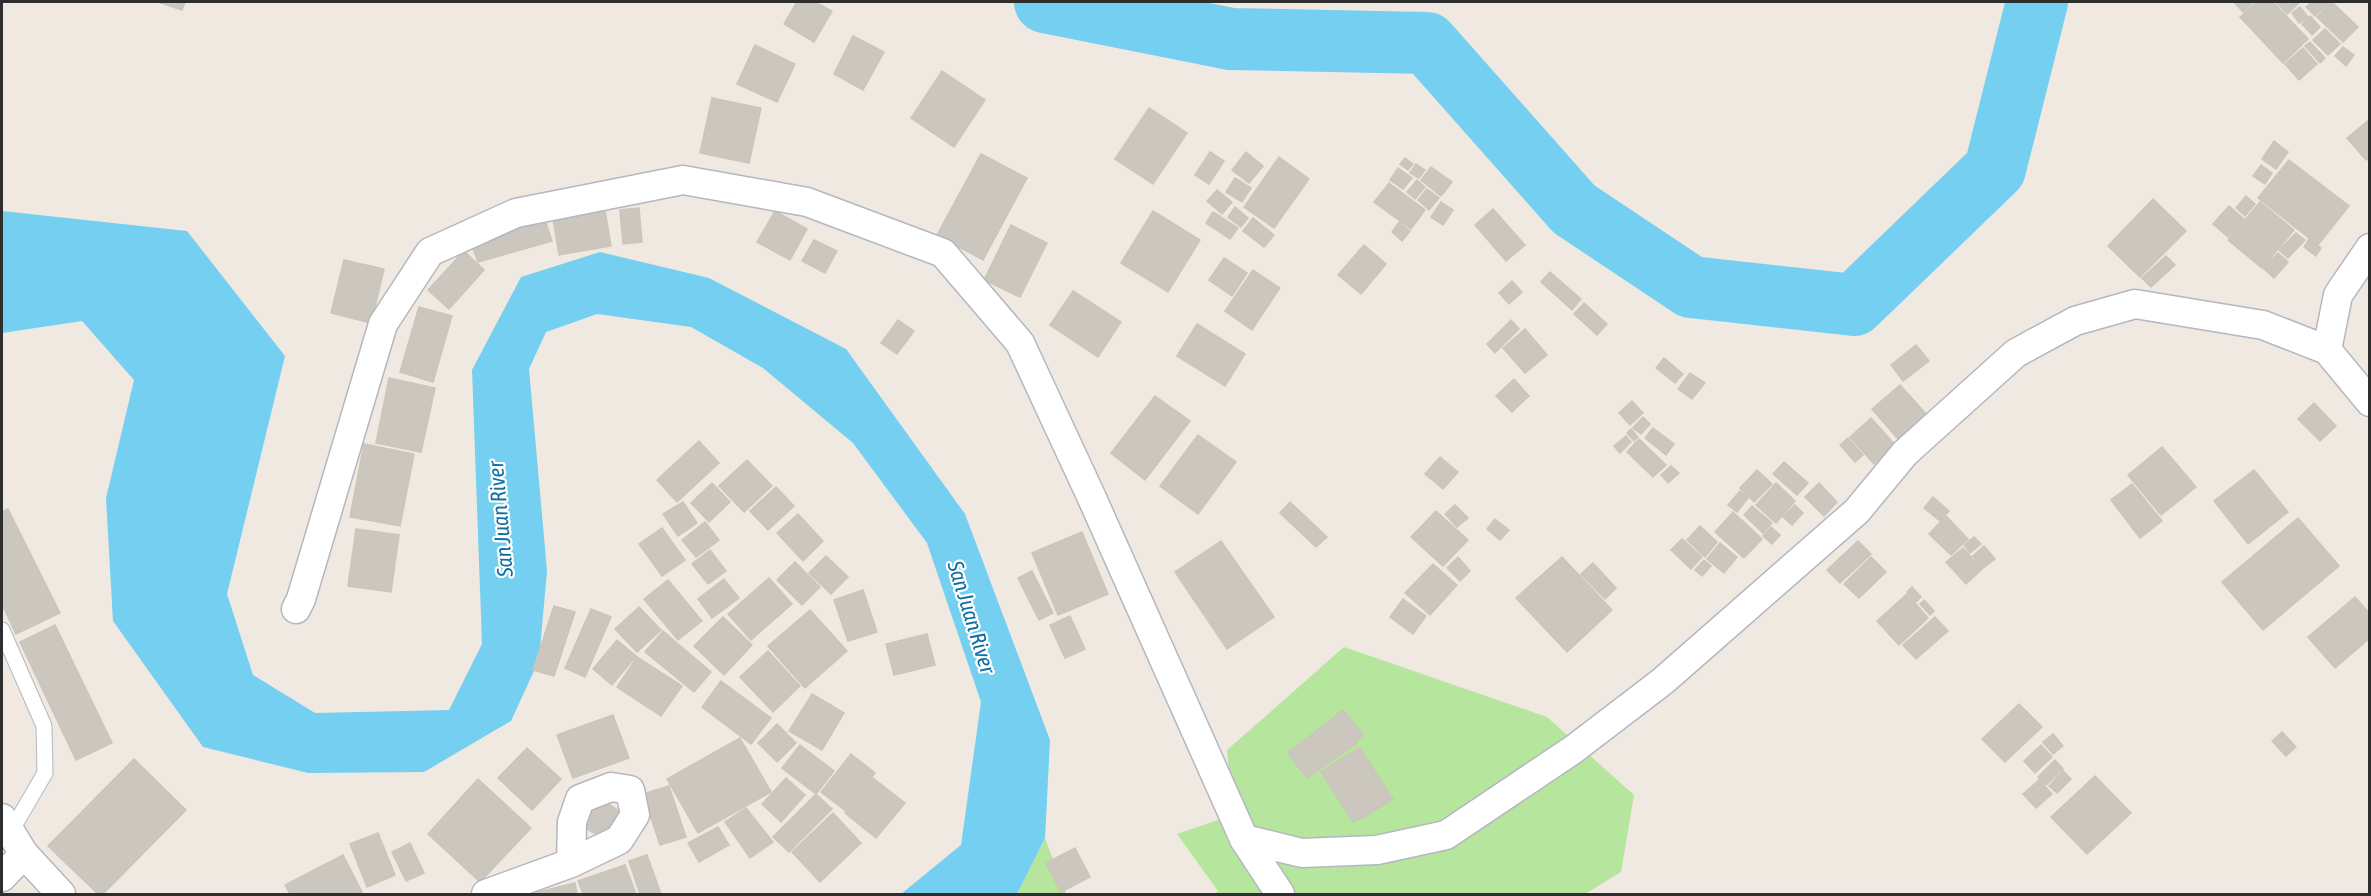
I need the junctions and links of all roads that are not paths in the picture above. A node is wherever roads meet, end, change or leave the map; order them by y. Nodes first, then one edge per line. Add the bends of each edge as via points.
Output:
1 (2370, 248) edge
2 (2327, 350) junction
3 (2370, 402) edge
4 (296, 609) dead end
5 (2, 630) edge
6 (12, 835) edge
7 (1244, 839) junction
8 (571, 863) dead end
9 (2, 877) edge
10 (61, 894) edge
11 (486, 894) edge
12 (1280, 894) edge

1 - 2 street via 2338,295
2 - 3 street
2 - 7 street via 2263,325 2135,304 2075,321 2016,353 1905,453 1857,511 1663,681 1574,749 1446,835 1377,850 1302,853
4 - 7 street via 383,324 430,252 516,213 683,180 807,202 943,253 1020,343
5 - 6 lane via 44,726 45,773
6 - 9 street
6 - 10 street
7 - 12 street
8 - 11 street

